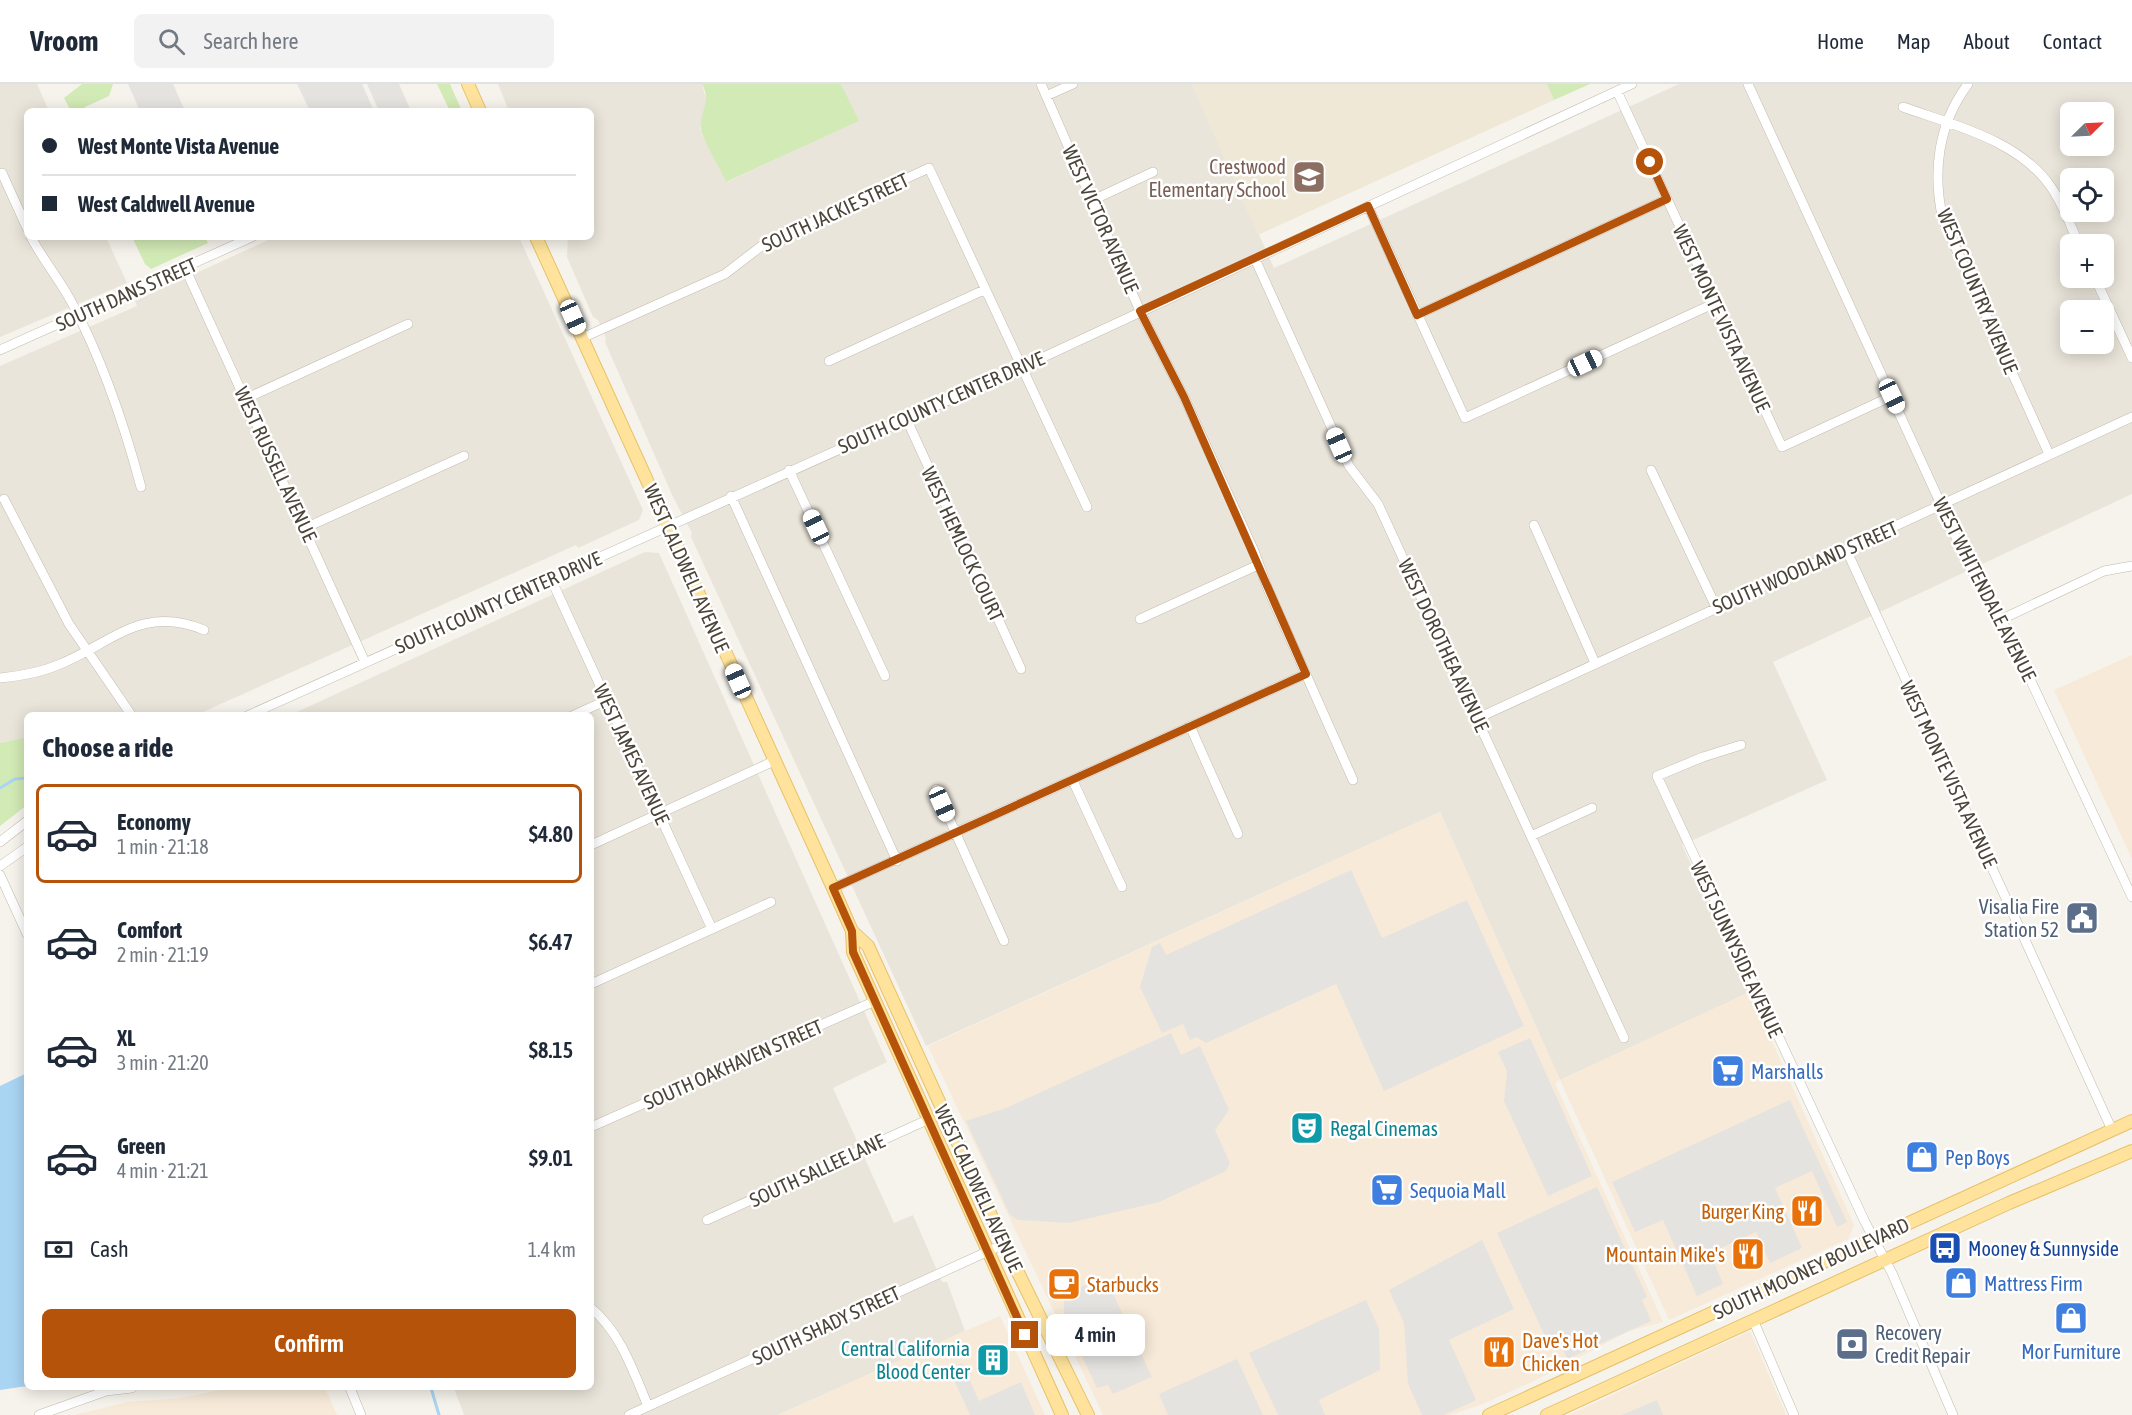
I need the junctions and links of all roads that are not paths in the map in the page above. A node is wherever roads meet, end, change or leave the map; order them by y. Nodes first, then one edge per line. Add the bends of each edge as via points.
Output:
1 (468, 84) edge
2 (1041, 84) edge
3 (1073, 84) edge
4 (1632, 84) edge
5 (1748, 84) edge
6 (1968, 84) edge
7 (1617, 91) junction
8 (1046, 96) junction
9 (1903, 107) dead end
10 (479, 108) edge
11 (1946, 123) junction
12 (1153, 172) dead end
13 (1, 174) edge
14 (1667, 199) junction
15 (1093, 200) junction
16 (1368, 206) junction
17 (24, 222) edge
18 (2074, 234) edge
19 (33, 240) edge
20 (246, 240) edge
21 (537, 240) edge
22 (1255, 259) junction
23 (185, 268) junction
24 (2100, 288) edge
25 (984, 291) junction
26 (1715, 303) junction
27 (1140, 311) junction
28 (78, 315) junction
29 (1417, 315) junction
30 (408, 324) dead end
31 (582, 338) junction
32 (0, 350) edge
33 (2132, 358) edge
34 (829, 361) dead end
35 (1020, 368) junction
36 (1892, 396) junction
37 (245, 399) junction
38 (2132, 417) edge
39 (906, 418) junction
40 (2049, 454) junction
41 (464, 456) dead end
42 (789, 470) junction
43 (1651, 470) dead end
44 (141, 487) dead end
45 (731, 496) junction
46 (4, 499) dead end
47 (1942, 504) junction
48 (1087, 507) dead end
49 (668, 525) junction
50 (1534, 525) dead end
51 (305, 528) junction
52 (1846, 549) junction
53 (1258, 565) junction
54 (2132, 566) edge
55 (552, 579) junction
56 (1716, 607) junction
57 (1140, 619) dead end
58 (2002, 619) junction
59 (204, 630) dead end
60 (87, 650) junction
61 (365, 662) junction
62 (1595, 663) junction
63 (1020, 669) dead end
64 (1306, 674) junction
65 (885, 676) dead end
66 (0, 678) edge
67 (607, 700) junction
68 (129, 712) edge
69 (256, 712) edge
70 (581, 712) edge
71 (1478, 718) junction
72 (1190, 726) junction
73 (1741, 745) dead end
74 (774, 761) junction
75 (1353, 780) dead end
76 (1073, 781) junction
77 (936, 789) dead end
78 (1592, 808) dead end
79 (660, 814) junction
80 (24, 823) edge
81 (955, 833) junction
82 (1238, 834) dead end
83 (1532, 836) junction
84 (0, 842) edge
85 (594, 844) edge
86 (24, 849) edge
87 (897, 861) junction
88 (0, 866) edge
89 (0, 875) edge
90 (1122, 887) dead end
91 (833, 888) junction
92 (2132, 897) edge
93 (771, 902) dead end
94 (24, 927) edge
95 (712, 929) junction
96 (852, 931) junction
97 (1004, 941) dead end
98 (594, 983) edge
99 (875, 1001) junction
100 (1624, 1038) dead end
101 (934, 1089) junction
102 (927, 1120) junction
103 (2132, 1121) edge
104 (594, 1126) edge
105 (2112, 1130) junction
106 (2132, 1151) edge
107 (707, 1220) dead end
108 (1874, 1239) junction
109 (1004, 1244) junction
110 (987, 1251) junction
111 (1885, 1260) junction
112 (594, 1311) edge
113 (1754, 1322) junction
114 (120, 1390) edge
115 (351, 1390) edge
116 (648, 1406) junction
117 (39, 1415) edge
118 (361, 1415) edge
119 (629, 1415) edge
120 (1062, 1415) edge
121 (1088, 1415) edge
122 (1489, 1415) edge
123 (1547, 1415) edge
124 (1794, 1415) edge
125 (1953, 1415) edge

1 - 10 main road
2 - 8 street, WEST VICTOR AVENUE
3 - 8 street
4 - 7 street, SOUTH COUNTY CENTER DRIVE
5 - 36 street, WEST WHITENDALE AVENUE
6 - 11 street, WEST COUNTRY AVENUE
7 - 14 street, WEST MONTE VISTA AVENUE
7 - 16 street, SOUTH COUNTY CENTER DRIVE
8 - 15 street, WEST VICTOR AVENUE
9 - 11 street
11 - 18 street via 2006,147 2038,172 2059,200
11 - 40 street, WEST COUNTRY AVENUE via 1936,166 1943,220
12 - 15 street
13 - 17 street
14 - 26 street, WEST MONTE VISTA AVENUE
14 - 29 street
15 - 27 street, WEST VICTOR AVENUE
16 - 22 street, SOUTH COUNTY CENTER DRIVE
16 - 29 street
19 - 28 street
20 - 23 street, SOUTH DANS STREET
21 - 31 main road, WEST CALDWELL AVENUE
22 - 27 street, SOUTH COUNTY CENTER DRIVE
22 - 71 street, WEST DOROTHEA AVENUE via 1349,466 1378,504
23 - 28 street, SOUTH DANS STREET
23 - 37 street, WEST RUSSELL AVENUE
24 - 33 street
25 - 31 street, SOUTH JACKIE STREET via 929,168 764,244 725,274
25 - 34 street
25 - 35 street
26 - 29 street via 1465,418
26 - 36 street, WEST MONTE VISTA AVENUE via 1782,447
27 - 35 street, SOUTH COUNTY CENTER DRIVE
27 - 53 street, WEST VICTOR AVENUE via 1184,397
28 - 32 street, SOUTH DANS STREET
28 - 44 street via 128,438
30 - 37 street
31 - 49 main road, WEST CALDWELL AVENUE
35 - 39 street, SOUTH COUNTY CENTER DRIVE
35 - 48 street
36 - 47 street, WEST WHITENDALE AVENUE
37 - 51 street, WEST RUSSELL AVENUE
38 - 40 street, SOUTH WOODLAND STREET
39 - 42 street, SOUTH COUNTY CENTER DRIVE
39 - 63 street, WEST HEMLOCK COURT
40 - 47 street, SOUTH WOODLAND STREET
41 - 51 street
42 - 45 street, SOUTH COUNTY CENTER DRIVE
42 - 65 street
43 - 56 street
45 - 49 street, SOUTH COUNTY CENTER DRIVE
45 - 87 street
46 - 60 street via 36,566
47 - 52 street, SOUTH WOODLAND STREET
47 - 58 street, WEST WHITENDALE AVENUE via 1972,572
49 - 55 street, SOUTH COUNTY CENTER DRIVE
49 - 74 main road, WEST CALDWELL AVENUE
50 - 62 street
51 - 61 street, WEST RUSSELL AVENUE
52 - 56 street, SOUTH WOODLAND STREET
52 - 105 street, WEST MONTE VISTA AVENUE
53 - 57 street
53 - 64 street, WEST VICTOR AVENUE
54 - 58 street via 2104,571
55 - 61 street, SOUTH COUNTY CENTER DRIVE
55 - 67 street, WEST JAMES AVENUE
56 - 62 street, SOUTH WOODLAND STREET
58 - 92 street, WEST WHITENDALE AVENUE
59 - 60 street via 164,621 133,627
60 - 66 street via 60,665
60 - 68 street
61 - 69 street, SOUTH COUNTY CENTER DRIVE
62 - 71 street, SOUTH WOODLAND STREET
64 - 72 street
64 - 75 street, WEST VICTOR AVENUE
67 - 70 street
67 - 79 street, WEST JAMES AVENUE
71 - 83 street, WEST DOROTHEA AVENUE
72 - 76 street
72 - 82 street
73 - 108 street, WEST SUNNYSIDE AVENUE via 1657,776
74 - 79 street
74 - 91 main road, WEST CALDWELL AVENUE
76 - 81 street
76 - 90 street
77 - 81 street
78 - 83 street
79 - 85 street
79 - 95 street, WEST JAMES AVENUE
80 - 84 street
81 - 87 street
81 - 97 street
83 - 100 street, WEST DOROTHEA AVENUE
86 - 88 street
87 - 91 street
89 - 94 street
91 - 96 main road, WEST CALDWELL AVENUE
93 - 95 street
95 - 98 street
96 - 99 main road, WEST CALDWELL AVENUE via 853,952
96 - 101 main road, WEST CALDWELL AVENUE via 868,946
99 - 101 main road via 883,1000 887,1005 917,1071
99 - 102 main road, WEST CALDWELL AVENUE
99 - 104 street, SOUTH OAKHAVEN STREET
101 - 109 main road, WEST CALDWELL AVENUE
102 - 107 street, SOUTH SALLEE LANE
102 - 110 main road, WEST CALDWELL AVENUE
103 - 105 main road, SOUTH MOONEY BOULEVARD
105 - 108 main road, SOUTH MOONEY BOULEVARD
106 - 111 main road, SOUTH MOONEY BOULEVARD
108 - 111 street, WEST SUNNYSIDE AVENUE
108 - 122 main road, SOUTH MOONEY BOULEVARD
109 - 110 street, SOUTH SHADY STREET
109 - 121 main road, WEST CALDWELL AVENUE
110 - 116 street, SOUTH SHADY STREET
110 - 120 main road, WEST CALDWELL AVENUE
111 - 113 main road, SOUTH MOONEY BOULEVARD
111 - 125 street, WEST SUNNYSIDE AVENUE
112 - 116 street via 620,1342
113 - 123 main road, SOUTH MOONEY BOULEVARD
113 - 124 street
114 - 117 street via 97,1394
115 - 118 street
116 - 119 street, SOUTH SHADY STREET

